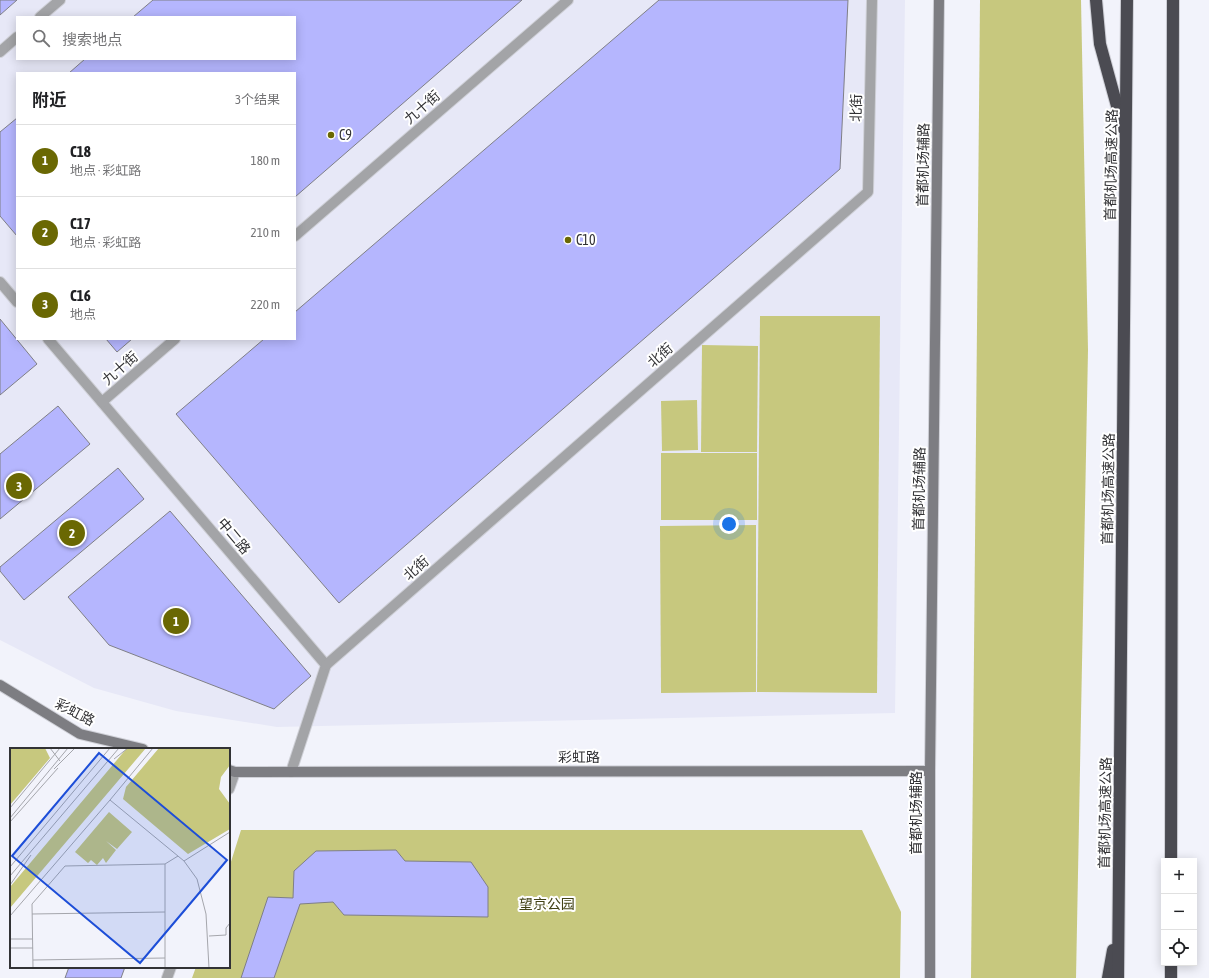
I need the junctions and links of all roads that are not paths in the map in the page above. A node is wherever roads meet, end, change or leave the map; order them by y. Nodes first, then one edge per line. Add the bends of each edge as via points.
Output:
1 (60, 0) edge
2 (568, 0) edge
3 (872, 0) edge
4 (939, 0) edge
5 (1096, 0) edge
6 (1127, 0) edge
7 (1173, 0) edge
8 (41, 16) edge
9 (16, 38) edge
10 (0, 52) edge
11 (1126, 141) junction
12 (296, 235) edge
13 (0, 282) edge
14 (16, 301) edge
15 (49, 340) edge
16 (174, 340) edge
17 (102, 402) junction
18 (326, 665) junction
19 (0, 685) edge
20 (139, 748) edge
21 (232, 771) edge
22 (930, 771) junction
23 (291, 772) junction
24 (230, 784) edge
25 (1171, 858) edge
26 (1119, 924) junction
27 (1171, 966) edge
28 (171, 968) edge
29 (168, 978) edge
30 (930, 978) edge
31 (1108, 978) edge
32 (1118, 978) edge
33 (1171, 978) edge

1 - 8 street
2 - 12 street, 九十街
3 - 18 street, 北街 via 868,192
4 - 22 street, 首都机场辅路
5 - 11 highway via 1100,44
6 - 11 highway, 首都机场高速公路
7 - 25 highway
9 - 10 street
11 - 26 highway, 首都机场高速公路
13 - 14 street
15 - 17 street, 中二路
16 - 17 street, 九十街
17 - 18 street, 中二路
18 - 23 street
19 - 20 street, 彩虹路 via 80,734
21 - 23 street, 彩虹路
21 - 24 street
22 - 23 street, 彩虹路
22 - 30 street, 首都机场辅路
26 - 31 highway
26 - 32 highway, 首都机场高速公路
27 - 33 highway
28 - 29 street

